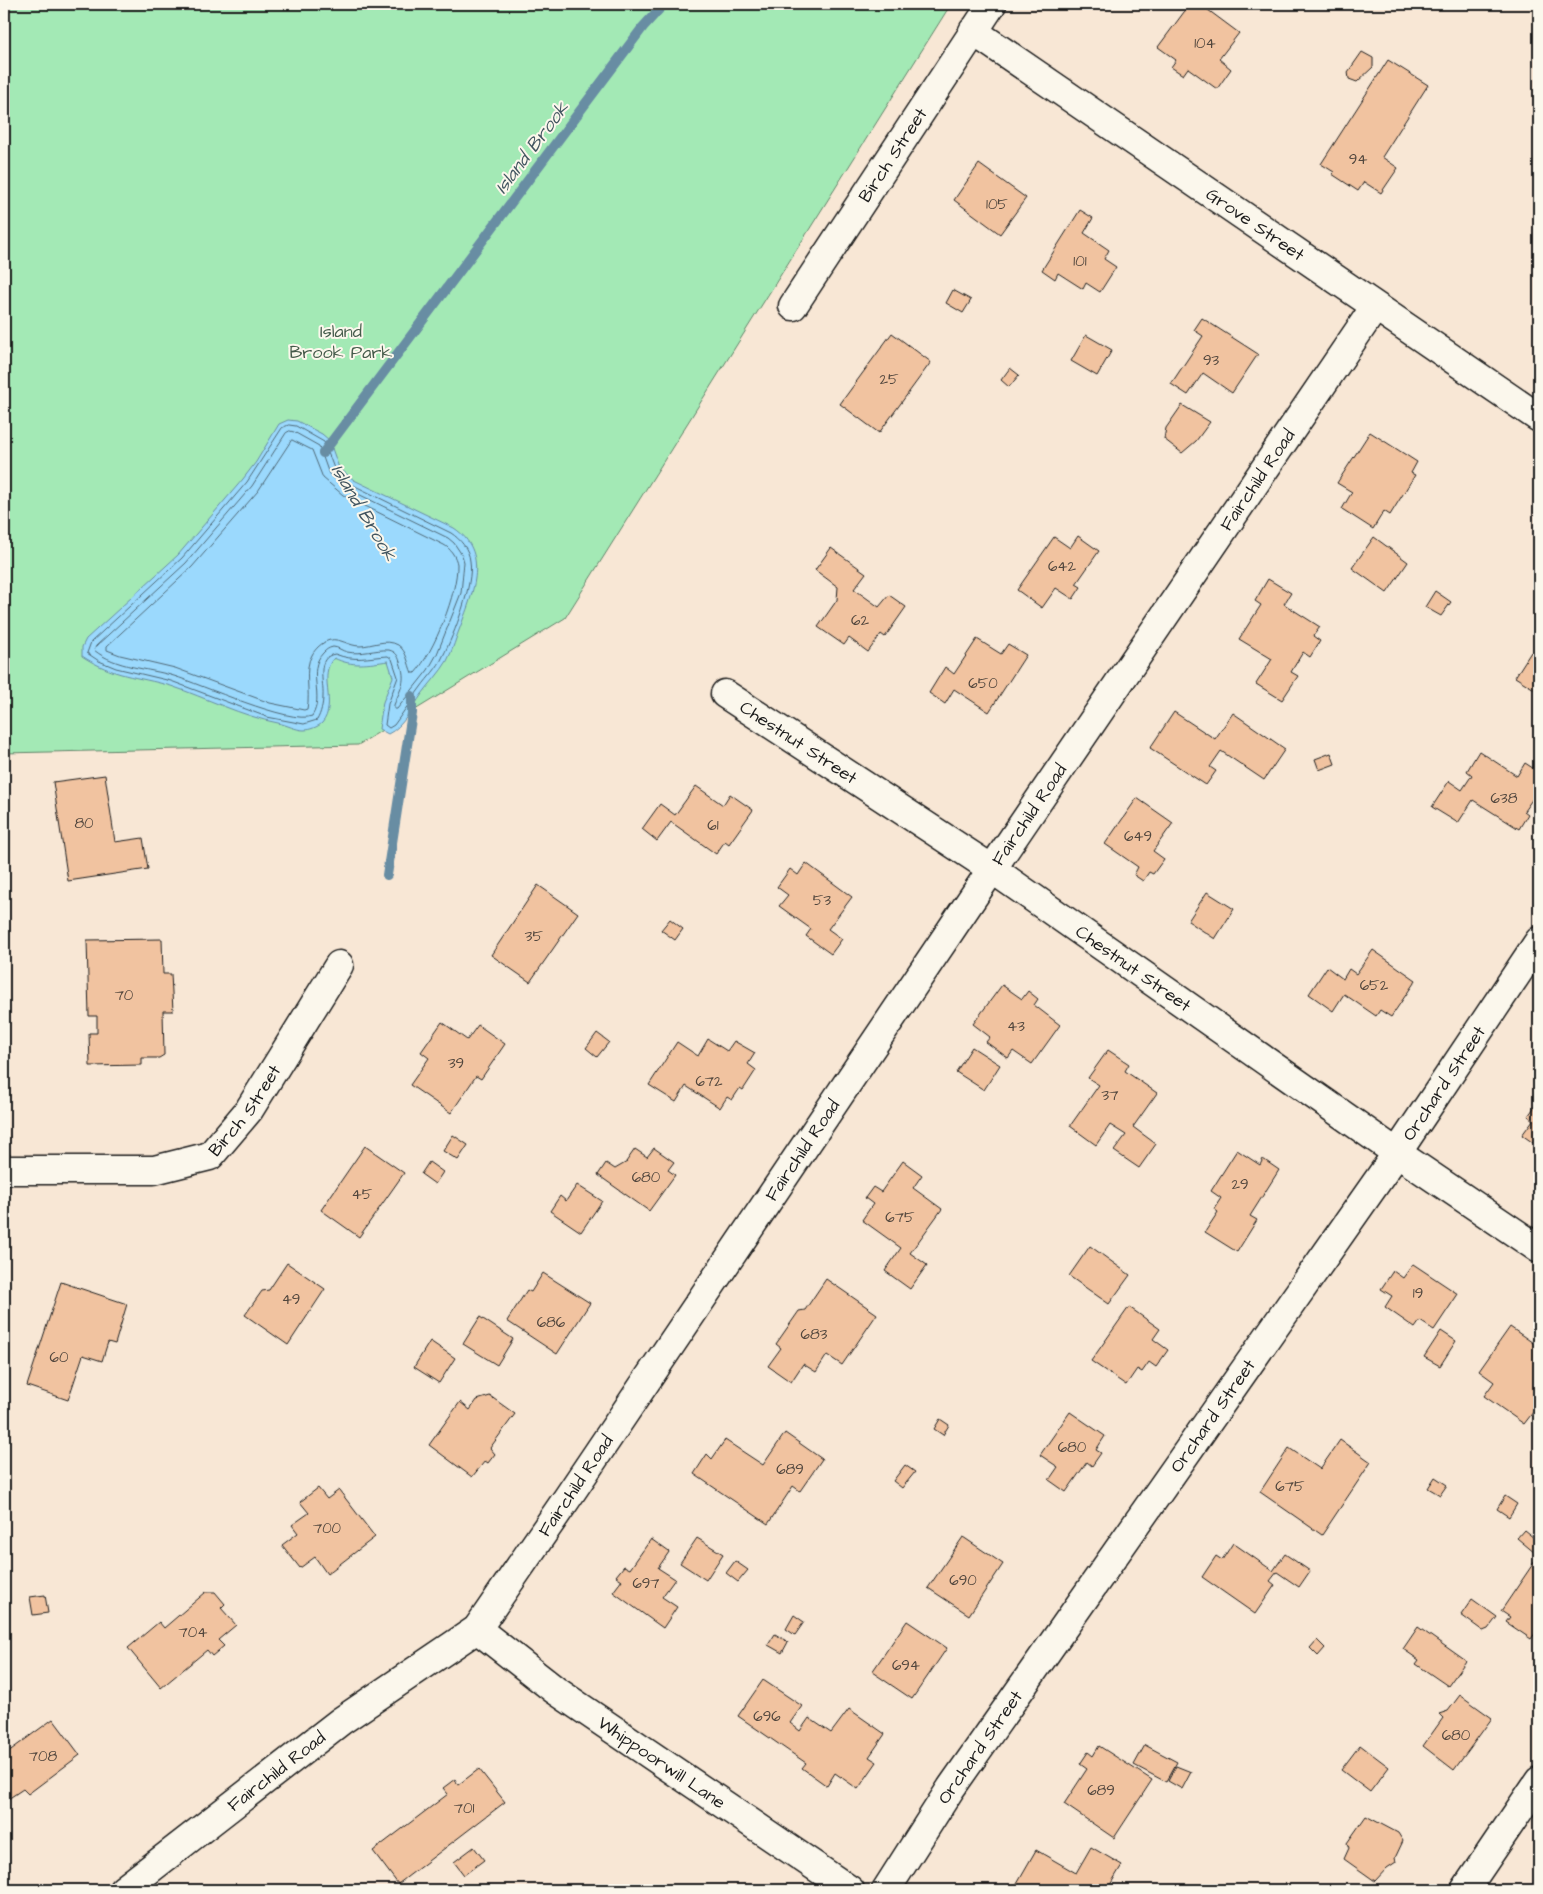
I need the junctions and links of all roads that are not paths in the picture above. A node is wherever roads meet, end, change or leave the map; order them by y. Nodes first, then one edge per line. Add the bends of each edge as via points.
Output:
1 (992, 4) edge
2 (972, 31) junction
3 (793, 306) dead end
4 (1375, 307) junction
5 (1539, 418) edge
6 (725, 694) dead end
7 (992, 869) junction
8 (1539, 941) edge
9 (339, 965) dead end
10 (1397, 1153) junction
11 (4, 1170) edge
12 (1539, 1249) edge
13 (477, 1629) junction
14 (1539, 1780) edge
15 (123, 1890) edge
16 (850, 1890) edge
17 (886, 1890) edge
18 (1465, 1890) edge

1 - 2 street, Birch Street
2 - 3 street, Birch Street
2 - 4 street, Grove Street
4 - 5 street, Grove Street
4 - 7 street, Fairchild Road
6 - 7 street, Chestnut Street
7 - 10 street, Chestnut Street
7 - 13 street, Fairchild Road
8 - 10 street, Orchard Street
9 - 11 street, Birch Street via 249,1110 210,1156 154,1170
10 - 12 street, Chestnut Street
10 - 17 street, Orchard Street via 957,1780
13 - 15 street, Fairchild Road via 341,1721
13 - 16 street, Whippoorwill Lane via 555,1690
14 - 18 street

